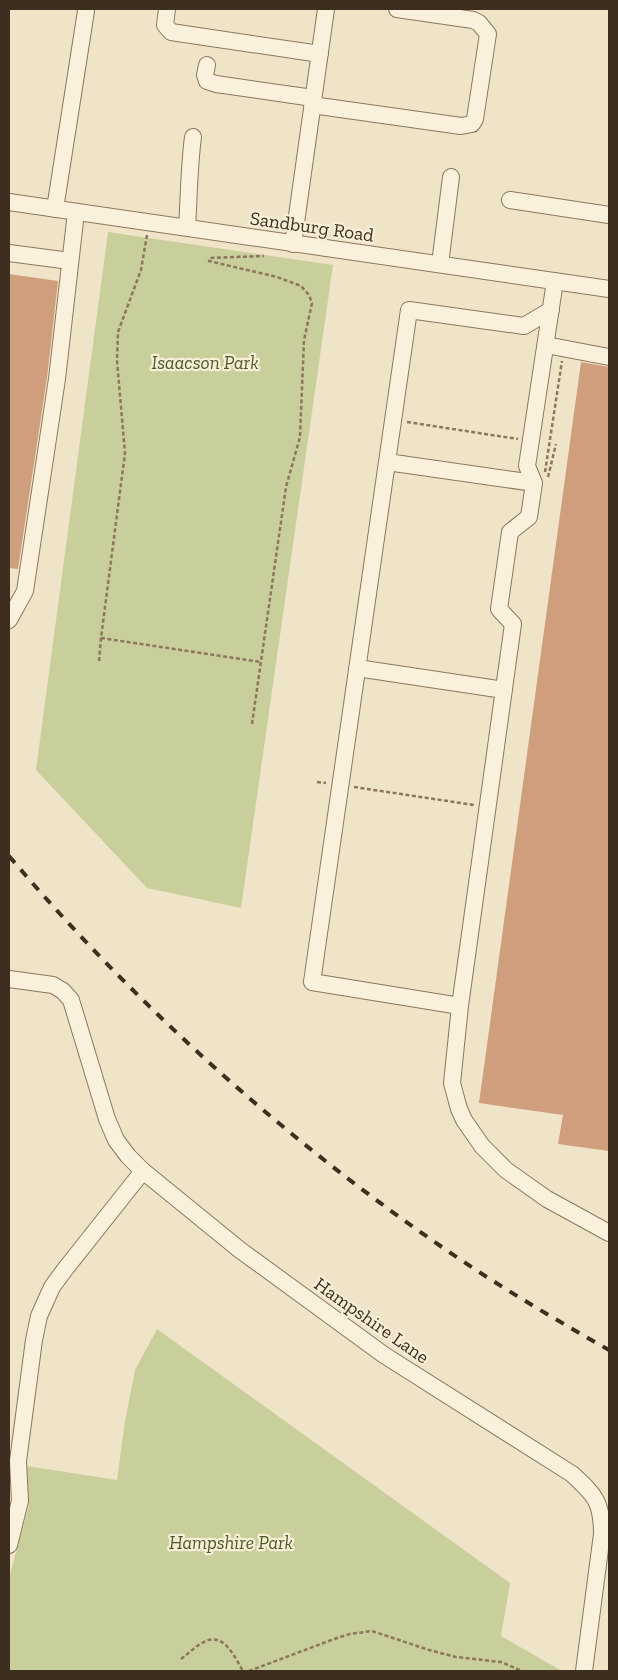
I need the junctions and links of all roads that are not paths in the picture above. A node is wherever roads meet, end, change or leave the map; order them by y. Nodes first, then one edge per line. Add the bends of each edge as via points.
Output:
1 (167, 9) edge
2 (326, 9) edge
3 (397, 9) edge
4 (86, 11) dead end
5 (320, 54) junction
6 (207, 65) dead end
7 (313, 101) junction
8 (193, 137) dead end
9 (451, 177) dead end
10 (510, 200) dead end
11 (9, 202) edge
12 (55, 209) junction
13 (76, 212) junction
14 (609, 215) edge
15 (187, 228) junction
16 (293, 244) junction
17 (9, 253) edge
18 (70, 261) junction
19 (440, 264) junction
20 (555, 280) junction
21 (609, 289) edge
22 (551, 310) junction
23 (546, 345) junction
24 (609, 357) edge
25 (387, 462) junction
26 (534, 483) junction
27 (17, 590) edge
28 (9, 620) edge
29 (357, 668) junction
30 (504, 690) junction
31 (9, 979) edge
32 (460, 1006) junction
33 (143, 1171) junction
34 (609, 1233) edge
35 (14, 1484) edge
36 (9, 1545) edge
37 (584, 1671) edge

1 - 5 street via 166,25 171,32
2 - 5 street
3 - 7 street via 473,20 488,34 472,124 460,126
4 - 12 street
5 - 7 street
6 - 7 street via 207,81
7 - 16 street
8 - 15 street
9 - 19 street
10 - 14 street
11 - 12 street, Sandburg Road
12 - 13 street, Sandburg Road
13 - 15 street, Sandburg Road
13 - 18 street
15 - 16 street, Sandburg Road
16 - 19 street, Sandburg Road
17 - 18 street
18 - 27 street via 57,379 35,524
19 - 20 street, Sandburg Road
20 - 21 street, Sandburg Road
20 - 22 street
22 - 23 street
22 - 25 street via 524,326 409,310
23 - 24 street
23 - 26 street via 527,466
25 - 26 street
25 - 29 street
26 - 30 street via 529,517 510,532 507,551 499,609 513,624
27 - 28 street
29 - 30 street
29 - 32 street via 312,982
30 - 32 street
31 - 33 street, Hampshire Lane via 53,985 71,1000 107,1119 116,1140
32 - 34 street via 452,1083 459,1109 473,1134 494,1159 546,1199
33 - 35 street via 52,1287 40,1316
33 - 37 street, Hampshire Lane via 240,1250 384,1355 572,1474 589,1490 598,1503 602,1534
35 - 36 street via 20,1501

